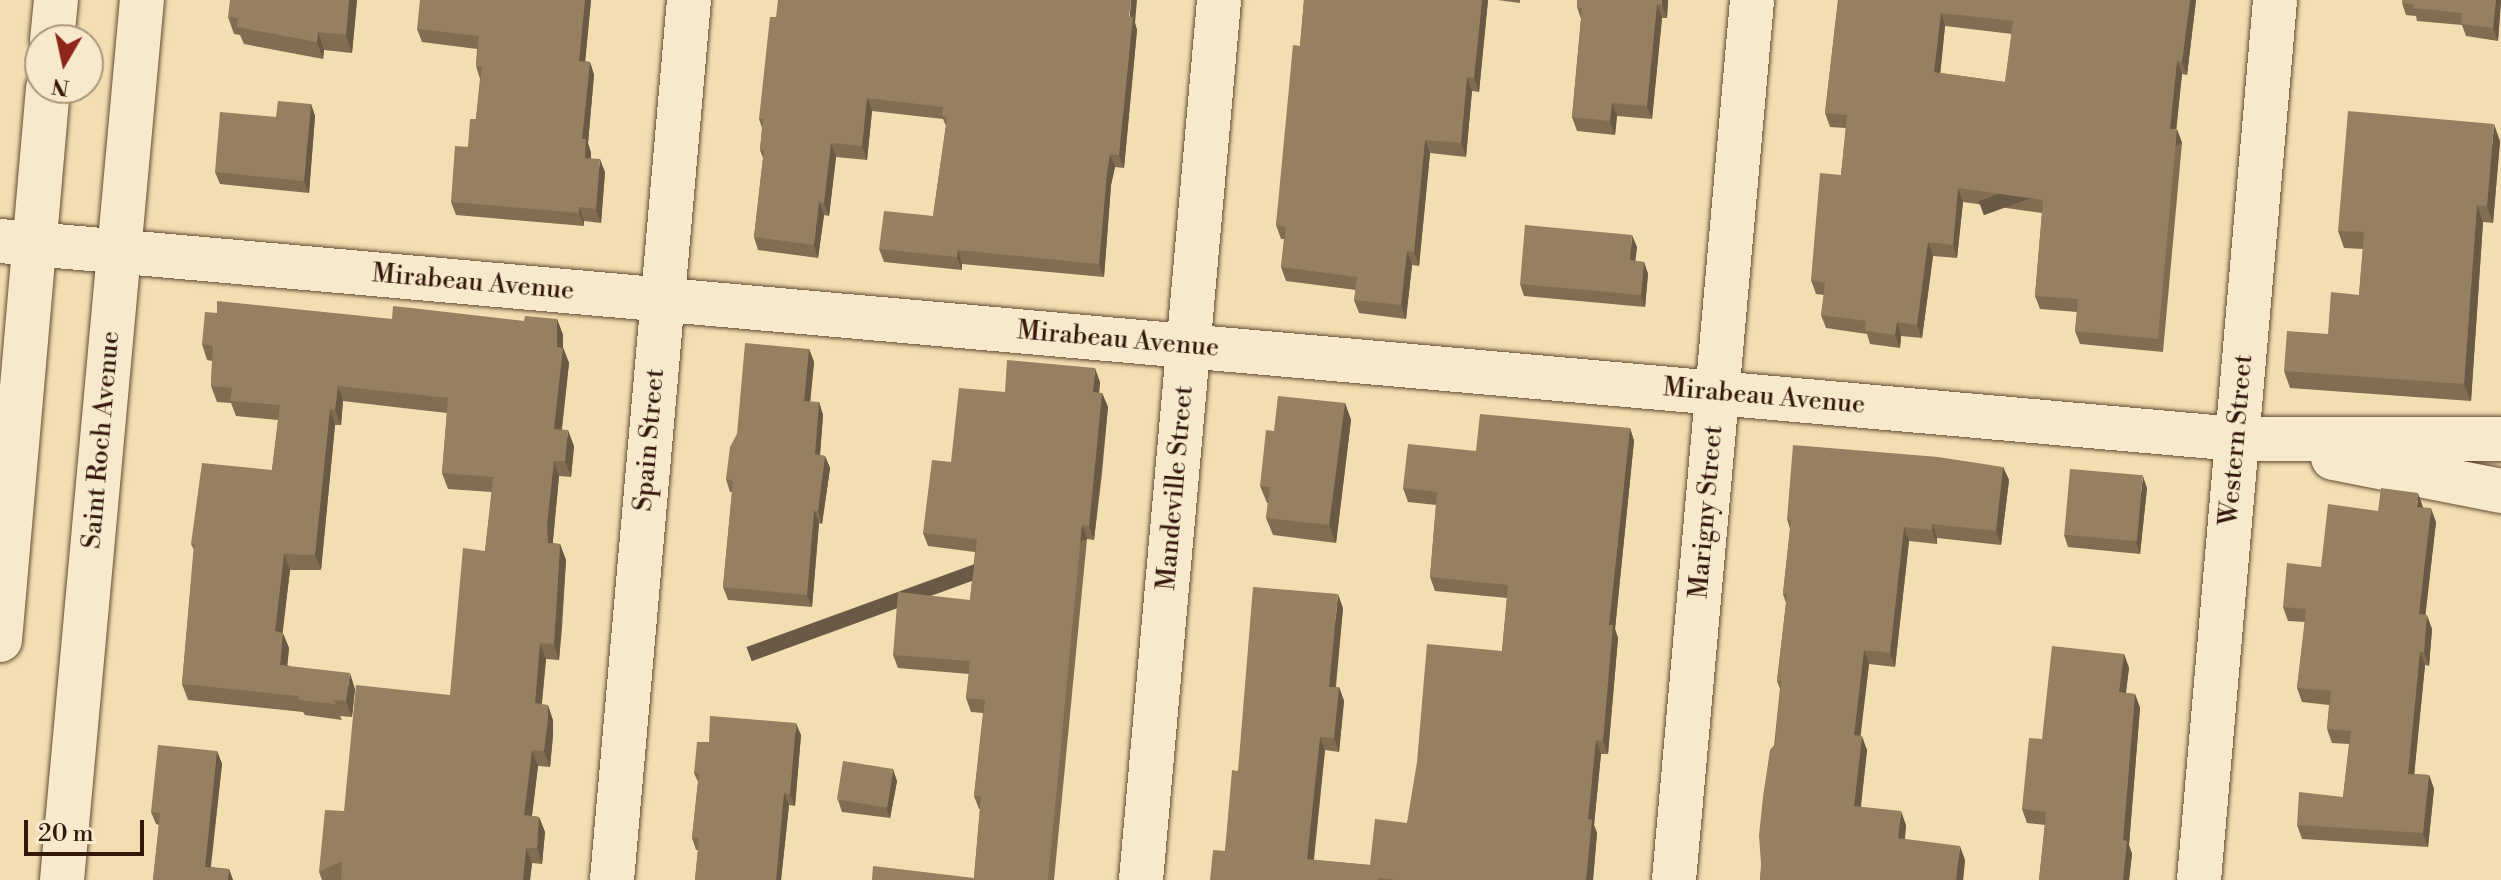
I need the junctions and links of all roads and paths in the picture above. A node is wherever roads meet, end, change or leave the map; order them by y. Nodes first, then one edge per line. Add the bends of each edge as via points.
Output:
1 (56, 0) edge
2 (142, 0) edge
3 (689, 0) edge
4 (1219, 0) edge
5 (1752, 0) edge
6 (2275, 0) edge
7 (54, 24) edge
8 (45, 104) edge
9 (17, 242) edge
10 (119, 251) junction
11 (663, 299) junction
12 (1188, 346) junction
13 (1717, 393) junction
14 (2237, 439) junction
15 (2501, 439) edge
16 (2501, 491) edge
17 (0, 640) edge
18 (62, 880) edge
19 (612, 880) edge
20 (1141, 880) edge
21 (1674, 880) edge
22 (2199, 880) edge

1 - 7 street
2 - 10 street, Saint Roch Avenue
3 - 11 street, Spain Street
4 - 12 street, Mandeville Street
5 - 13 street, Marigny Street
6 - 14 street, Western Street
8 - 9 street
9 - 10 street, Mirabeau Avenue
9 - 17 street
10 - 11 street, Mirabeau Avenue
10 - 18 street, Saint Roch Avenue
11 - 12 street, Mirabeau Avenue
11 - 19 street, Spain Street
12 - 13 street, Mirabeau Avenue
12 - 20 street, Mandeville Street
13 - 14 street, Mirabeau Avenue
13 - 21 street, Marigny Street
14 - 15 street, Mirabeau Avenue
14 - 16 street, Mirabeau Avenue
14 - 22 street, Western Street

